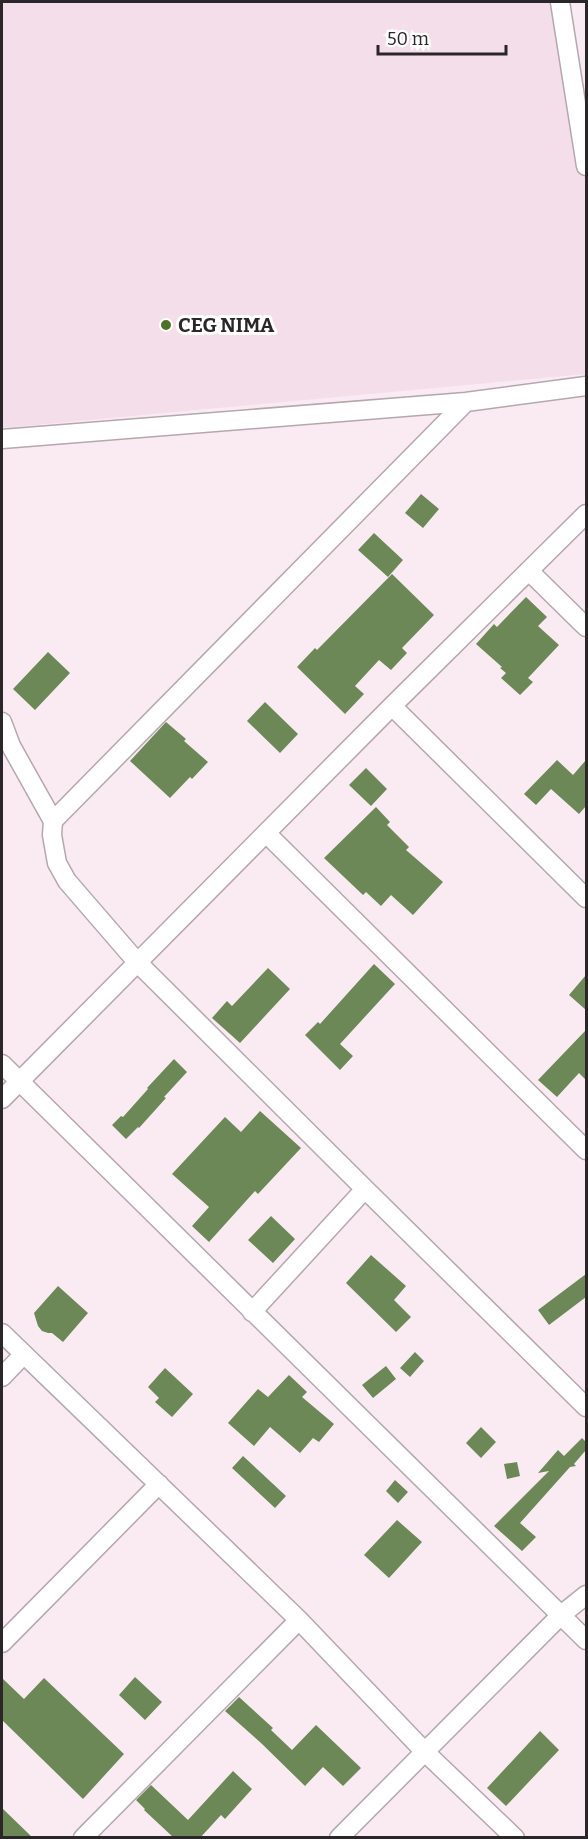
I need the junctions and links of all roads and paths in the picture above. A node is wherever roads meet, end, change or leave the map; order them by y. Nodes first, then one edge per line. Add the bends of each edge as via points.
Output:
1 (560, 2) edge
2 (586, 166) edge
3 (586, 387) edge
4 (466, 402) junction
5 (2, 439) edge
6 (586, 514) edge
7 (529, 571) junction
8 (586, 627) edge
9 (392, 706) junction
10 (2, 722) edge
11 (53, 821) junction
12 (266, 832) junction
13 (586, 897) edge
14 (137, 962) junction
15 (2, 1064) edge
16 (19, 1081) junction
17 (2, 1099) edge
18 (586, 1150) edge
19 (364, 1189) junction
20 (252, 1312) junction
21 (2, 1333) edge
22 (23, 1355) junction
23 (2, 1377) edge
24 (586, 1407) edge
25 (159, 1484) junction
26 (586, 1595) edge
27 (561, 1615) junction
28 (299, 1620) junction
29 (586, 1640) edge
30 (2, 1643) edge
31 (425, 1752) junction
32 (83, 1838) edge
33 (339, 1838) edge
34 (515, 1838) edge

1 - 2 street
3 - 4 street
4 - 5 street
4 - 11 street
6 - 7 street
7 - 8 street
7 - 9 street
9 - 12 street
9 - 13 street
10 - 11 street
11 - 14 street via 57,863 67,881
12 - 14 street
12 - 18 street
14 - 16 street
14 - 19 street
15 - 16 street
16 - 17 street
16 - 20 street
19 - 20 street
19 - 24 street
20 - 27 street
21 - 22 street
22 - 23 street
22 - 25 street
25 - 28 street
25 - 30 street
26 - 27 street
27 - 29 street
27 - 31 street
28 - 31 street
28 - 32 street
31 - 33 street
31 - 34 street

